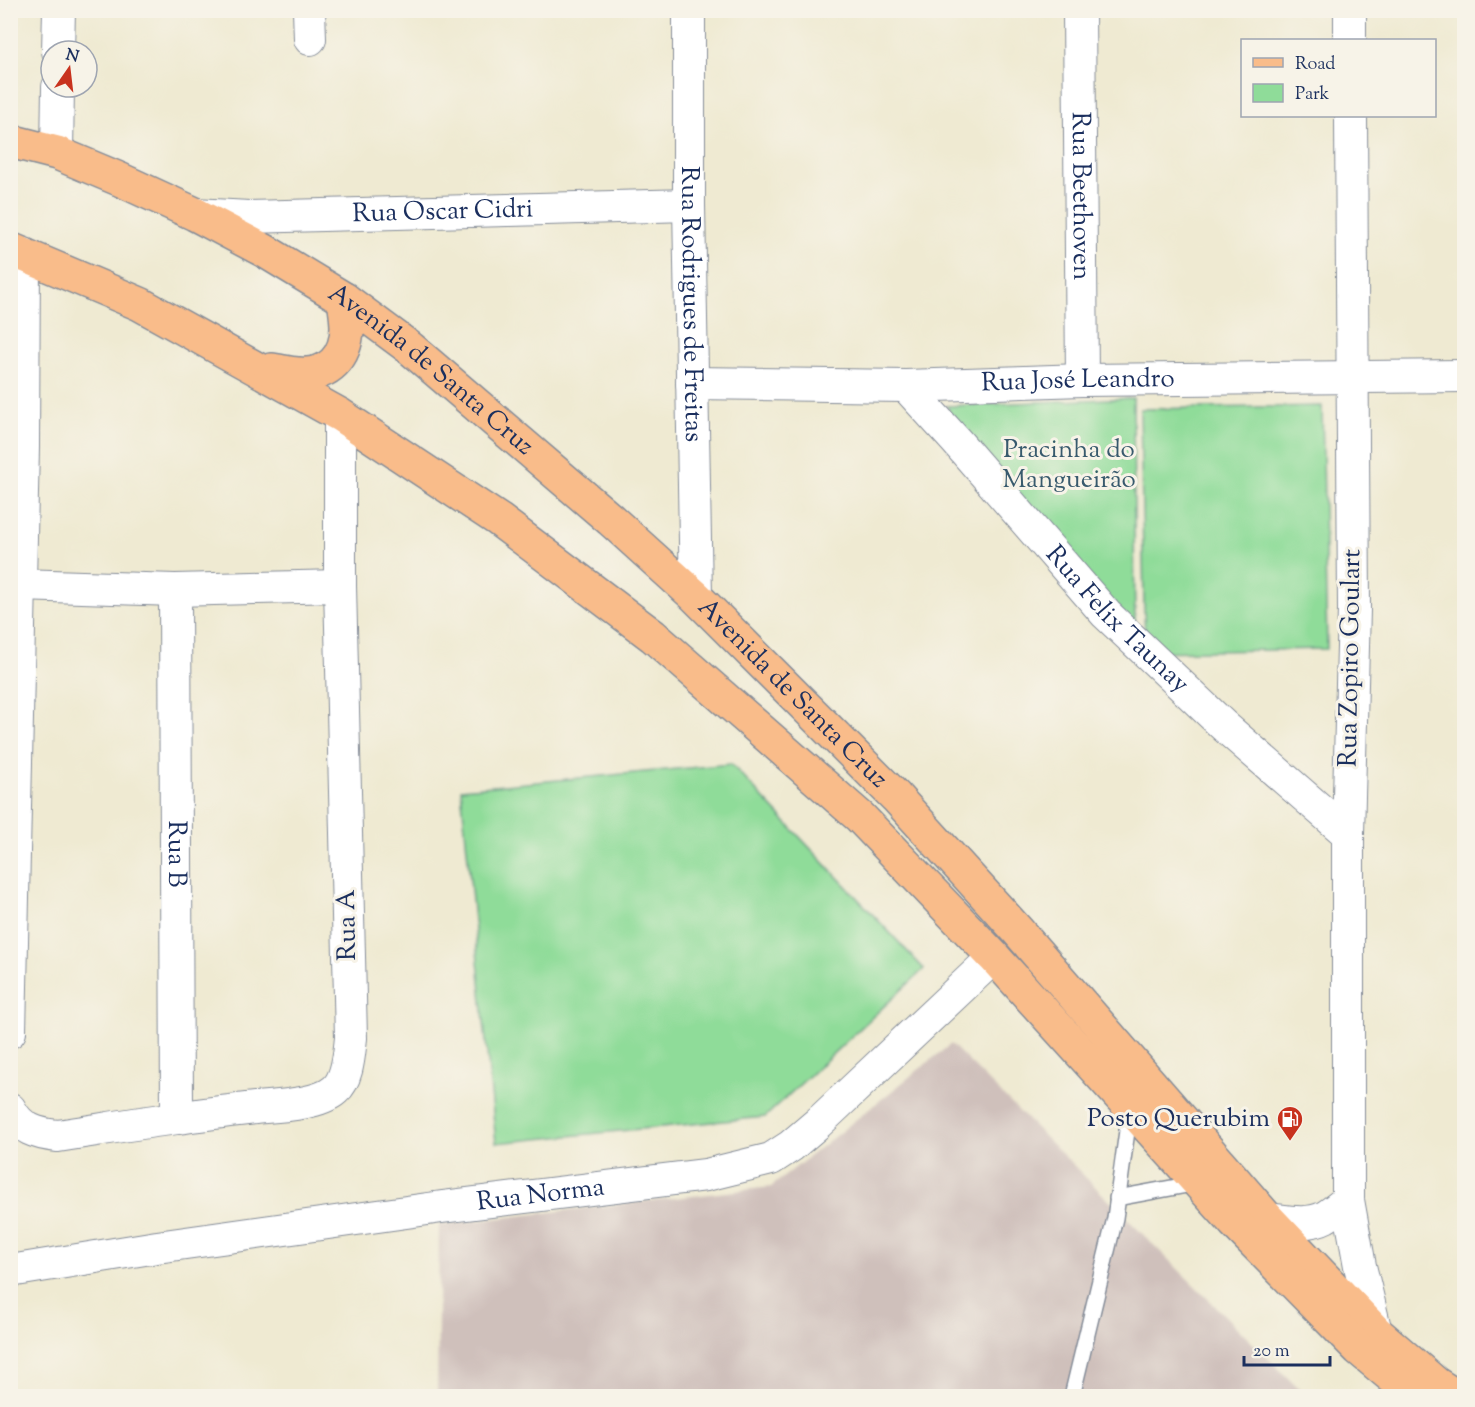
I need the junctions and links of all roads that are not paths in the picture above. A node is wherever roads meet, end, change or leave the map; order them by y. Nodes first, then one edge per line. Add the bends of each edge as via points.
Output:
1 (59, 10) edge
2 (688, 10) edge
3 (1078, 10) edge
4 (1350, 10) edge
5 (58, 39) edge
6 (1350, 39) edge
7 (58, 99) edge
8 (1351, 117) edge
9 (10, 141) edge
10 (57, 153) junction
11 (689, 205) junction
12 (195, 214) junction
13 (17, 251) edge
14 (344, 299) junction
15 (254, 366) junction
16 (1464, 376) edge
17 (1352, 378) junction
18 (1082, 380) junction
19 (692, 383) junction
20 (906, 386) junction
21 (340, 415) junction
22 (20, 585) junction
23 (340, 586) junction
24 (175, 590) junction
25 (696, 597) junction
26 (1348, 834) junction
27 (994, 957) junction
28 (10, 1032) edge
29 (10, 1108) edge
30 (1130, 1108) junction
31 (177, 1118) junction
32 (1198, 1183) junction
33 (1117, 1198) junction
34 (1348, 1200) junction
35 (1268, 1219) junction
36 (10, 1271) edge
37 (1376, 1332) junction
38 (1072, 1396) edge
39 (1415, 1396) edge
40 (1455, 1396) edge

1 - 5 street
2 - 11 street, Rua Rodrigues de Freitas
3 - 18 street, Rua Beethoven
4 - 6 street
7 - 10 street
8 - 17 street, Rua Zopiro Goulart
9 - 10 main road, Avenida de Santa Cruz
10 - 12 main road, Avenida de Santa Cruz
11 - 12 street, Rua Oscar Cidri via 249,217
11 - 19 street, Rua Rodrigues de Freitas
12 - 14 main road, Avenida de Santa Cruz
13 - 15 main road, Avenida de Santa Cruz via 140,304
13 - 22 street via 24,423
14 - 15 main road via 344,345 328,369 298,375
14 - 25 main road, Avenida de Santa Cruz via 410,348
15 - 21 main road, Avenida de Santa Cruz
16 - 17 street, Rua José Leandro
17 - 18 street, Rua José Leandro
17 - 26 street, Rua Zopiro Goulart via 1354,609
18 - 20 street, Rua José Leandro
19 - 20 street, Rua José Leandro
19 - 25 street, Rua Rodrigues de Freitas
20 - 26 street, Rua Felix Taunay via 1106,614 1224,726
21 - 23 street, Rua A
21 - 27 main road, Avenida de Santa Cruz via 499,520 653,636 860,817
22 - 24 street
22 - 28 street
23 - 24 street
23 - 31 street, Rua A via 351,1038 344,1074 337,1089 316,1100
24 - 31 street, Rua B
25 - 35 main road, Avenida de Santa Cruz via 911,813
26 - 34 street, Rua Zopiro Goulart
27 - 30 main road, Avenida de Santa Cruz
27 - 36 street, Rua Norma via 818,1123 771,1159 706,1175 442,1207
29 - 31 street, Rua A via 22,1125 44,1135 58,1136
30 - 32 main road, Avenida de Santa Cruz
30 - 33 lane
32 - 33 lane
32 - 39 main road, Avenida de Santa Cruz via 1359,1349
33 - 38 lane
34 - 35 street via 1313,1221
34 - 37 street, Rua Zopiro Goulart
35 - 37 main road, Avenida de Santa Cruz
37 - 40 main road, Avenida de Santa Cruz

